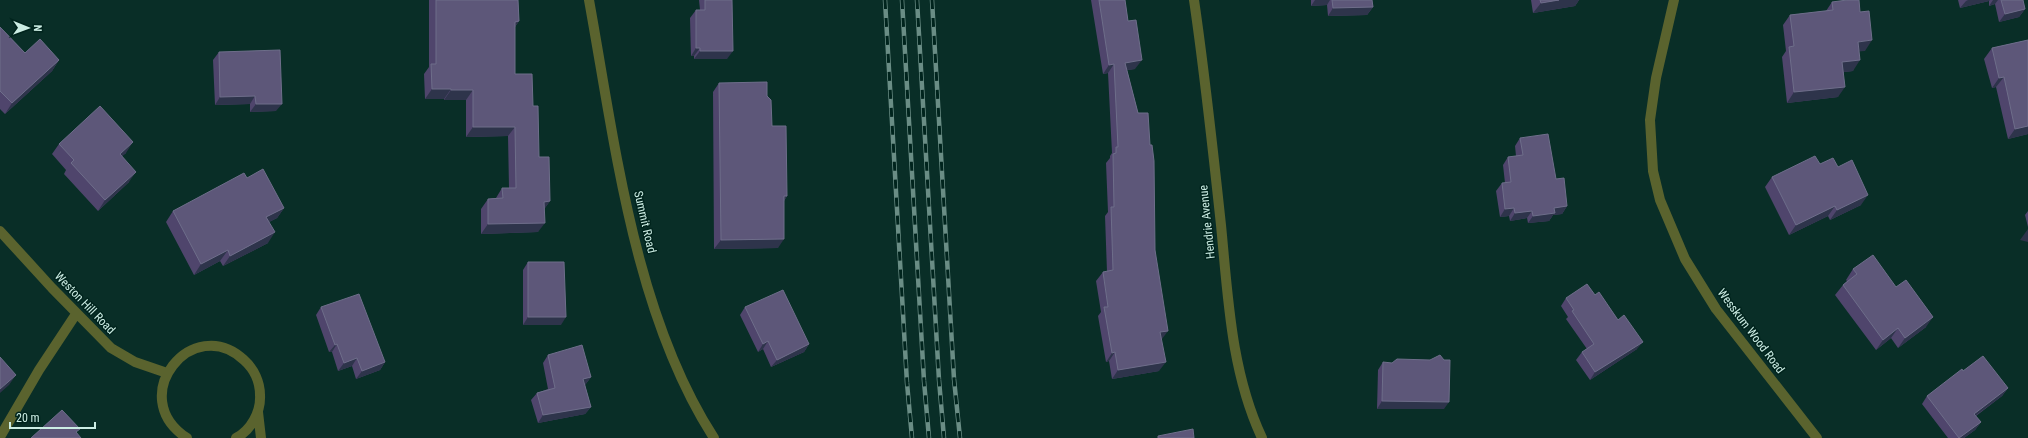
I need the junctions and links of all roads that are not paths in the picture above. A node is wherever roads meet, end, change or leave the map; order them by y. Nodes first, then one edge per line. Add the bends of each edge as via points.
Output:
1 (589, 0) edge
2 (1194, 0) edge
3 (1674, 0) edge
4 (0, 231) edge
5 (76, 314) junction
6 (166, 373) junction
7 (258, 412) junction
8 (0, 437) edge
9 (187, 438) edge
10 (236, 438) edge
11 (262, 438) edge
12 (714, 438) edge
13 (1262, 438) edge
14 (1816, 438) edge

1 - 12 street, Summit Road via 626,200 646,284 672,356
2 - 13 street, Hendrie Avenue via 1211,125 1236,359 1252,417
3 - 14 street, Wesskum Wood Road via 1656,78 1650,120 1653,171 1660,200 1686,259 1716,309
4 - 5 street, Weston Hill Road
5 - 6 street, Weston Hill Road via 111,348 135,362
5 - 8 street via 39,370
6 - 7 street via 182,355 192,350 209,346 224,348 238,354 258,380
6 - 9 street via 161,393 164,413 175,430
7 - 10 street via 251,425
7 - 11 street

